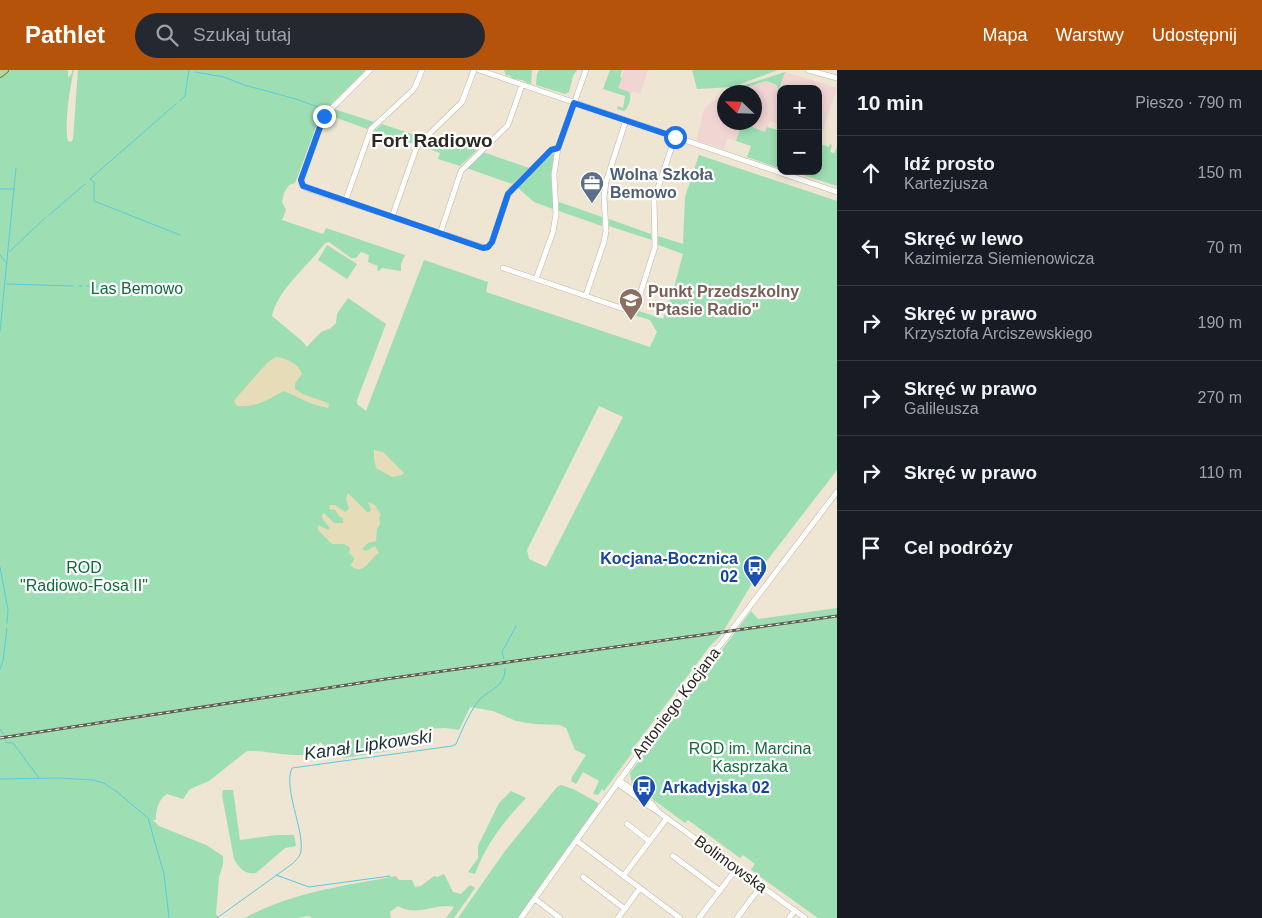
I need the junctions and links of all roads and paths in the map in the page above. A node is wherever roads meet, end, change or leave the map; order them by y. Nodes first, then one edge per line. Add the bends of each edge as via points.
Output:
1 (5, 70) edge
2 (370, 70) edge
3 (422, 70) edge
4 (474, 70) edge
5 (479, 70) edge
6 (586, 70) edge
7 (808, 70) edge
8 (497, 73) edge
9 (0, 74) edge
10 (837, 78) edge
11 (522, 85) junction
12 (574, 103) junction
13 (626, 120) junction
14 (675, 137) junction
15 (558, 148) junction
16 (837, 192) edge
17 (345, 202) junction
18 (392, 217) junction
19 (440, 234) junction
20 (503, 268) dead end
21 (536, 279) junction
22 (586, 295) junction
23 (837, 492) edge
24 (618, 782) junction
25 (667, 818) junction
26 (627, 824) dead end
27 (577, 840) junction
28 (649, 841) junction
29 (673, 856) dead end
30 (737, 868) junction
31 (624, 875) junction
32 (583, 877) dead end
33 (761, 886) junction
34 (640, 888) junction
35 (720, 891) junction
36 (535, 899) junction
37 (625, 909) junction
38 (795, 910) junction
39 (521, 918) edge
40 (560, 918) edge
41 (618, 918) edge
42 (680, 918) edge
43 (699, 918) edge
44 (737, 918) edge
45 (789, 918) edge
46 (806, 918) edge

1 - 9 main road
2 - 17 street via 324,116 301,180 306,188
3 - 17 street via 413,90 371,129
4 - 18 street via 462,102 417,146
5 - 8 street
6 - 12 street
7 - 10 street
8 - 11 street
11 - 12 street
11 - 19 street via 508,124 461,171
12 - 13 street
12 - 15 street
13 - 14 street
13 - 22 street via 606,182 604,242
14 - 16 street
14 - 22 street via 654,200 655,247 636,307 624,309
15 - 19 street via 551,150 511,190 492,242 485,248
15 - 21 street via 553,232
17 - 18 street
18 - 19 street
20 - 21 street
21 - 22 street
23 - 24 street, Antoniego Kocjana via 707,657
24 - 25 street, Bolimowska
24 - 27 street, Antoniego Kocjana
25 - 28 street
25 - 30 street, Bolimowska
26 - 28 street
27 - 31 street
27 - 36 street, Antoniego Kocjana
28 - 31 street
29 - 35 street
30 - 33 street, Bolimowska
30 - 35 street
31 - 34 street
32 - 37 street
33 - 38 street, Bolimowska
33 - 44 street
34 - 37 street
34 - 42 street
35 - 43 street
36 - 39 street, Antoniego Kocjana
36 - 40 street
37 - 41 street
38 - 45 street
38 - 46 street, Bolimowska

